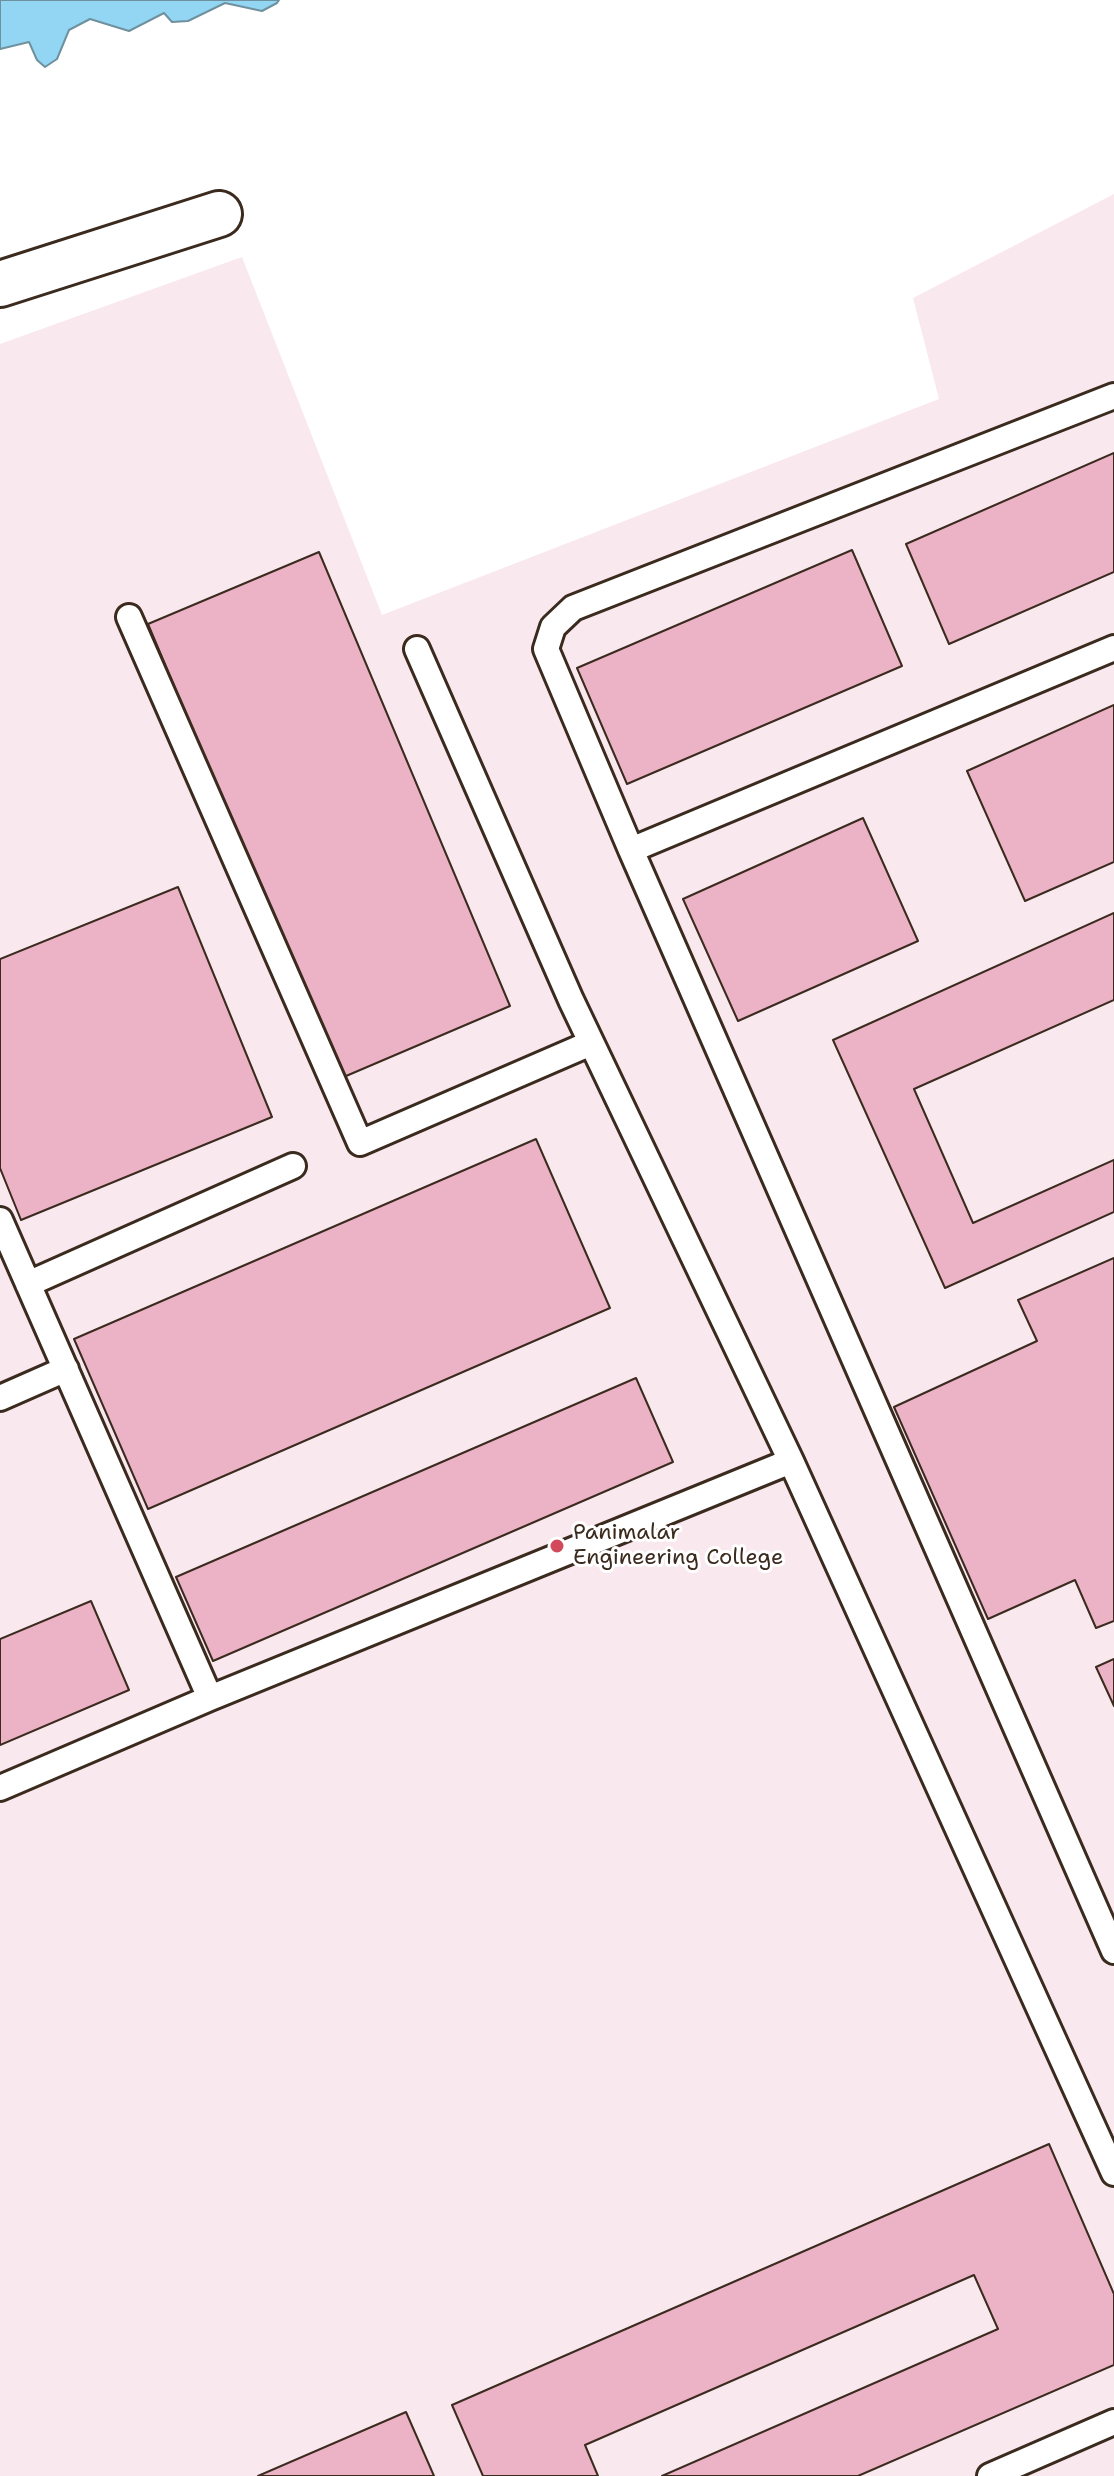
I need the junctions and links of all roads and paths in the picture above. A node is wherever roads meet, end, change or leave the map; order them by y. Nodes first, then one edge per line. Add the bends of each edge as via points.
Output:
1 (219, 214) dead end
2 (0, 284) edge
3 (1114, 396) edge
4 (129, 617) dead end
5 (1114, 648) edge
6 (417, 649) dead end
7 (631, 850) junction
8 (591, 1043) junction
9 (293, 1166) dead end
10 (0, 1220) edge
11 (28, 1284) junction
12 (66, 1369) junction
13 (0, 1398) edge
14 (791, 1461) junction
15 (210, 1698) junction
16 (0, 1788) edge
17 (1114, 1951) edge
18 (1114, 2173) edge
19 (1114, 2422) edge
20 (990, 2476) edge

1 - 2 street
3 - 7 lane via 573,608 553,627 546,649
4 - 8 lane via 360,1143
5 - 7 lane
6 - 8 lane
7 - 17 lane
8 - 14 lane
9 - 11 lane
10 - 11 lane
11 - 12 lane
12 - 13 lane
12 - 15 lane
14 - 15 lane
14 - 18 lane
15 - 16 lane
19 - 20 lane

